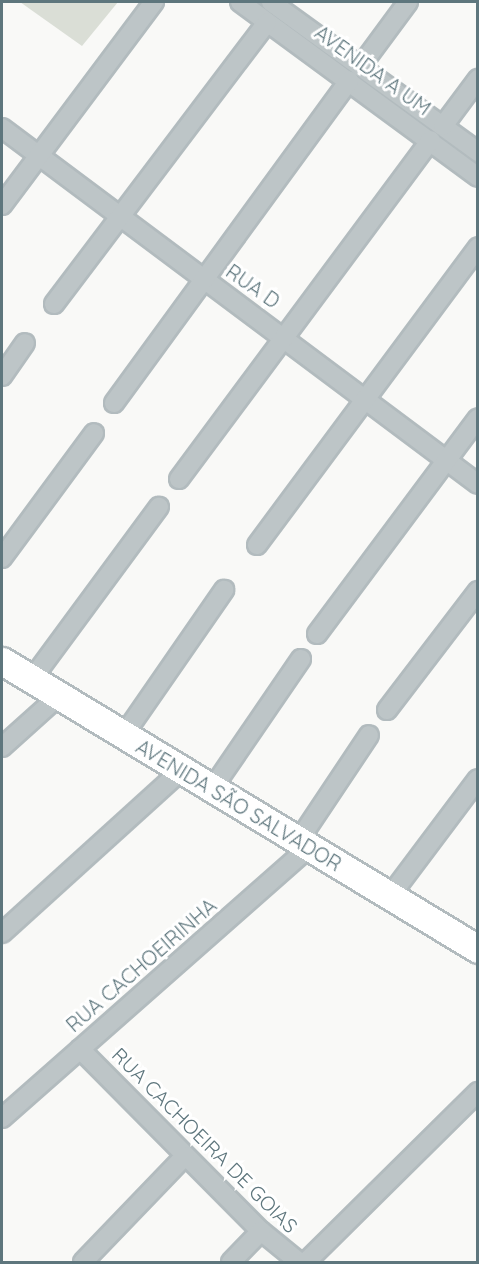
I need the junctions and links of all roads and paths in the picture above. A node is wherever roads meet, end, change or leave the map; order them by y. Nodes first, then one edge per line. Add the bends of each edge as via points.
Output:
1 (154, 2) edge
2 (240, 2) edge
3 (408, 2) edge
4 (274, 8) edge
5 (360, 67) junction
6 (477, 79) edge
7 (349, 81) junction
8 (443, 126) junction
9 (2, 128) edge
10 (431, 140) junction
11 (477, 152) edge
12 (39, 156) junction
13 (477, 177) edge
14 (2, 205) edge
15 (119, 216) junction
16 (477, 247) edge
17 (203, 278) junction
18 (54, 304) dead end
19 (284, 336) junction
20 (25, 343) dead end
21 (2, 376) edge
22 (366, 397) junction
23 (114, 403) dead end
24 (477, 418) edge
25 (94, 433) dead end
26 (444, 460) junction
27 (179, 479) dead end
28 (477, 484) edge
29 (159, 507) dead end
30 (257, 545) dead end
31 (2, 558) edge
32 (224, 590) dead end
33 (477, 591) edge
34 (317, 634) dead end
35 (301, 658) dead end
36 (2, 661) edge
37 (32, 679) junction
38 (60, 695) junction
39 (387, 710) dead end
40 (369, 735) dead end
41 (123, 736) junction
42 (2, 747) edge
43 (182, 770) junction
44 (477, 779) edge
45 (214, 786) junction
46 (304, 843) junction
47 (390, 896) junction
48 (2, 933) edge
49 (477, 949) edge
50 (80, 1049) junction
51 (477, 1092) edge
52 (2, 1118) edge
53 (185, 1156) junction
54 (261, 1231) junction
55 (83, 1263) edge
56 (231, 1263) edge
57 (299, 1263) edge
58 (306, 1263) edge

1 - 12 street
2 - 4 street, AVENIDA A UM
3 - 5 street
4 - 5 street, AVENIDA A UM
4 - 7 street, AVENIDA A UM
4 - 15 street
5 - 8 street, AVENIDA A UM
6 - 8 street
7 - 10 street, AVENIDA A UM
7 - 17 street
8 - 11 street, AVENIDA A UM
9 - 12 street, RUA D
10 - 13 street, AVENIDA A UM
10 - 19 street
12 - 14 street
12 - 15 street, RUA D
15 - 17 street, RUA D
15 - 18 street
16 - 22 street
17 - 19 street, RUA D
17 - 23 street
19 - 22 street, RUA D
19 - 27 street
20 - 21 street
22 - 26 street, RUA D
22 - 30 street
24 - 26 street
25 - 31 street
26 - 28 street, RUA D
26 - 34 street
29 - 37 street
32 - 41 street
33 - 39 street
35 - 45 street
36 - 37 street, AVENIDA SÃO SALVADOR
37 - 38 street, AVENIDA SÃO SALVADOR
38 - 41 street, AVENIDA SÃO SALVADOR
38 - 42 street
40 - 46 street, RUA CACHOEIRINHA
41 - 43 street, AVENIDA SÃO SALVADOR
43 - 45 street, AVENIDA SÃO SALVADOR
43 - 48 street
44 - 47 street
45 - 46 street, AVENIDA SÃO SALVADOR
46 - 47 street, AVENIDA SÃO SALVADOR
46 - 50 street, RUA CACHOEIRINHA
47 - 49 street, AVENIDA SÃO SALVADOR
50 - 52 street, RUA CACHOEIRINHA
50 - 53 street, RUA CACHOEIRA DE GOIAS
51 - 58 street
53 - 54 street, RUA CACHOEIRA DE GOIAS
53 - 55 street
54 - 56 street
54 - 57 street, RUA CACHOEIRA DE GOIAS

